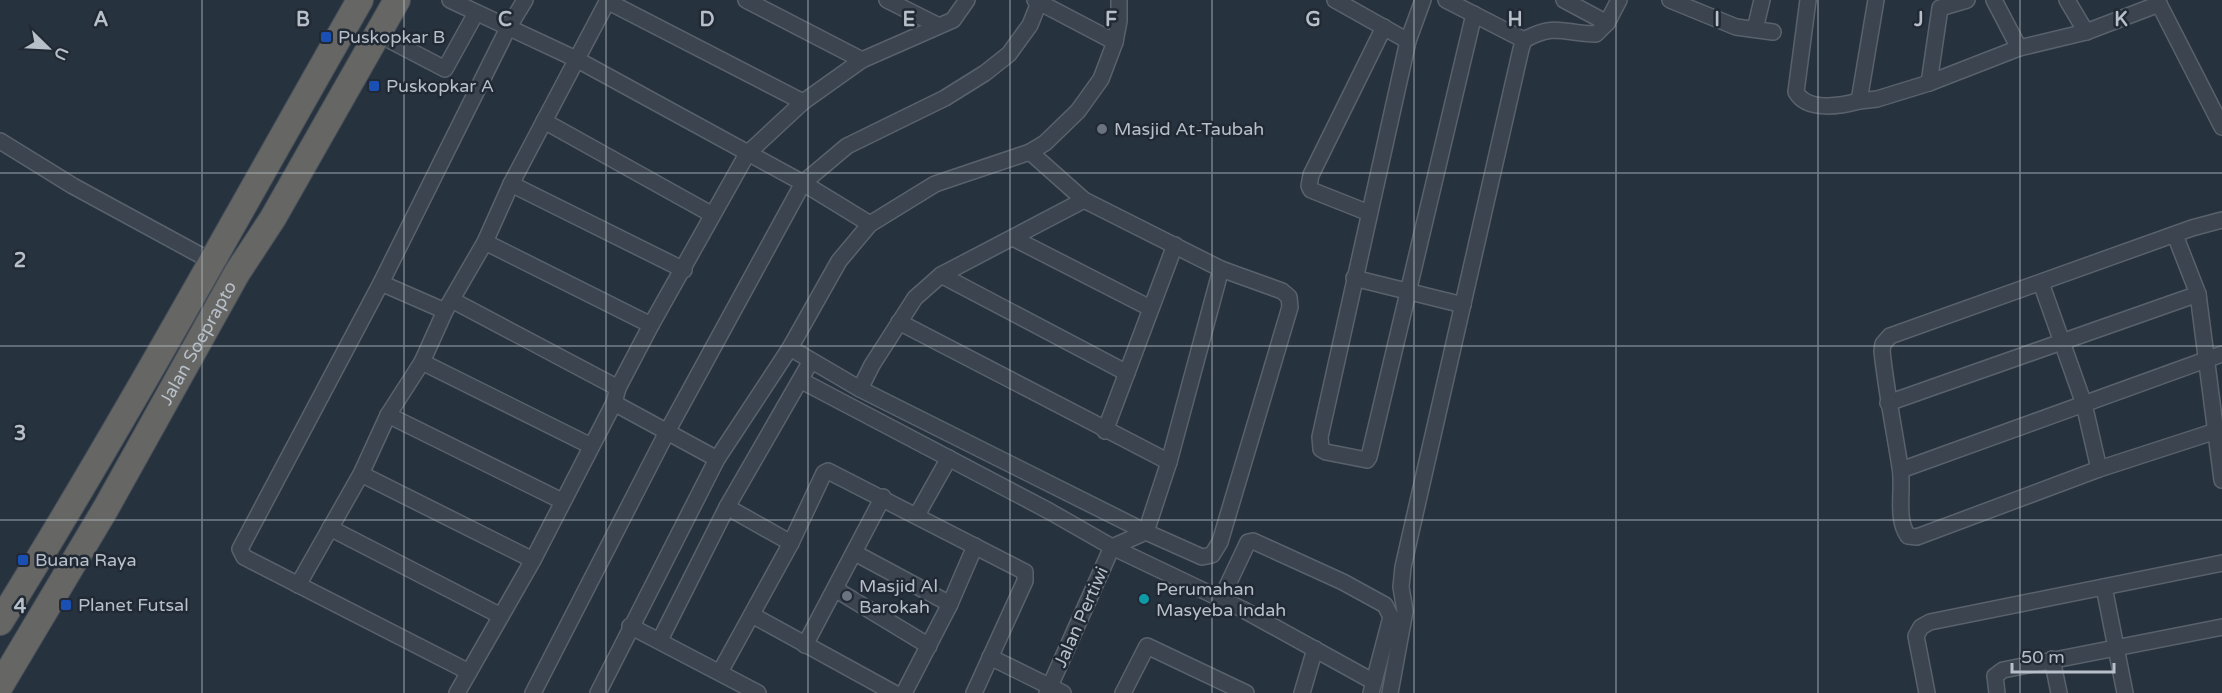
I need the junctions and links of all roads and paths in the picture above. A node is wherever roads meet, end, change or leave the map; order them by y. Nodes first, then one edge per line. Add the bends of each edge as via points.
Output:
1 (360, 0) edge
2 (397, 0) edge
3 (450, 0) edge
4 (525, 0) edge
5 (607, 0) edge
6 (746, 0) edge
7 (887, 0) edge
8 (968, 0) edge
9 (1119, 0) edge
10 (1335, 0) edge
11 (1423, 0) edge
12 (1446, 0) edge
13 (1564, 0) edge
14 (1619, 0) edge
15 (1671, 0) edge
16 (1762, 0) edge
17 (1808, 0) edge
18 (1876, 0) edge
19 (1967, 0) edge
20 (1994, 0) edge
21 (2067, 0) edge
22 (1039, 1) edge
23 (2158, 2) edge
24 (1940, 4) edge
25 (476, 13) junction
26 (1474, 14) junction
27 (1607, 23) junction
28 (937, 25) junction
29 (1384, 27) junction
30 (508, 28) junction
31 (1755, 28) junction
32 (1773, 32) dead end
33 (2086, 32) junction
34 (378, 34) junction
35 (1524, 40) junction
36 (1408, 41) junction
37 (1115, 42) junction
38 (2019, 48) junction
39 (576, 59) junction
40 (862, 60) junction
41 (1929, 84) junction
42 (1859, 101) junction
43 (803, 102) junction
44 (544, 121) junction
45 (2222, 127) edge
46 (0, 141) edge
47 (1030, 152) junction
48 (747, 153) junction
49 (803, 183) junction
50 (511, 184) junction
51 (1084, 201) junction
52 (1369, 213) junction
53 (711, 214) junction
54 (2222, 220) edge
55 (870, 224) junction
56 (2175, 236) junction
57 (1013, 238) junction
58 (485, 242) junction
59 (1174, 245) junction
60 (211, 261) junction
61 (1221, 269) junction
62 (684, 270) junction
63 (941, 275) junction
64 (1354, 278) junction
65 (381, 283) junction
66 (2041, 283) junction
67 (1409, 293) junction
68 (2198, 294) junction
69 (449, 305) junction
70 (1462, 305) junction
71 (1150, 308) junction
72 (899, 322) junction
73 (651, 325) junction
74 (176, 329) junction
75 (199, 341) junction
76 (2064, 341) junction
77 (790, 348) junction
78 (2222, 354) edge
79 (2206, 359) junction
80 (811, 361) junction
81 (422, 362) junction
82 (1127, 373) junction
83 (802, 381) junction
84 (860, 389) junction
85 (616, 396) junction
86 (1888, 403) junction
87 (2084, 404) junction
88 (388, 415) junction
89 (1105, 431) junction
90 (2216, 431) junction
91 (667, 432) junction
92 (591, 446) junction
93 (949, 458) junction
94 (717, 459) junction
95 (1169, 462) junction
96 (2099, 469) junction
97 (1901, 470) junction
98 (361, 474) junction
99 (2222, 480) edge
100 (883, 497) junction
101 (562, 501) junction
102 (727, 507) junction
103 (917, 515) junction
104 (330, 528) junction
105 (1146, 532) junction
106 (791, 543) junction
107 (975, 546) junction
108 (1112, 547) junction
109 (855, 553) junction
110 (533, 560) junction
111 (2222, 563) edge
112 (298, 585) junction
113 (2104, 587) junction
114 (835, 589) junction
115 (7, 597) edge
116 (1221, 599) junction
117 (950, 603) junction
118 (752, 615) junction
119 (501, 616) junction
120 (0, 622) edge
121 (630, 626) junction
122 (2222, 627) edge
123 (660, 640) junction
124 (805, 645) junction
125 (929, 646) junction
126 (2115, 646) junction
127 (1315, 649) junction
128 (990, 657) junction
129 (2052, 659) junction
130 (469, 672) junction
131 (720, 672) junction
132 (0, 686) edge
133 (1372, 687) edge
134 (1053, 691) edge
135 (1240, 691) edge
136 (458, 693) edge
137 (533, 693) edge
138 (598, 693) edge
139 (758, 693) edge
140 (894, 693) edge
141 (904, 693) edge
142 (974, 693) edge
143 (1123, 693) edge
144 (1302, 693) edge
145 (1389, 693) edge
146 (1927, 693) edge
147 (1997, 693) edge
148 (2060, 693) edge
149 (2125, 693) edge

1 - 60 highway, Jalan Soeprapto
2 - 34 highway, Jalan Soeprapto
3 - 25 street
4 - 30 street
5 - 39 street
5 - 43 street
6 - 40 street
7 - 28 street
8 - 28 street via 953,20
9 - 37 street
10 - 29 street
11 - 36 street
12 - 26 street
13 - 27 street
14 - 27 street
15 - 31 street via 1736,27
16 - 31 street
17 - 42 street via 1796,92 1805,102 1821,105
18 - 42 street
19 - 24 street
20 - 38 street
21 - 33 street
22 - 37 street
22 - 49 street via 1030,25 1009,54 986,73 945,98 847,146
23 - 33 street
23 - 45 street
24 - 41 street
25 - 30 street
25 - 34 street via 445,69
26 - 35 street
26 - 67 street
27 - 35 street via 1596,34 1558,28 1542,30
28 - 40 street
29 - 36 street
29 - 52 street via 1309,186
30 - 39 street
30 - 65 street
31 - 32 street
33 - 38 street
34 - 75 highway, Jalan Soeprapto
35 - 70 street
36 - 52 street
37 - 47 street via 1101,79 1078,111
38 - 41 street
39 - 44 street
39 - 48 street
40 - 43 street
41 - 42 street
43 - 48 street
44 - 50 street
44 - 53 street
46 - 60 street via 73,186
47 - 51 street
47 - 55 street via 935,184
48 - 49 street
48 - 53 street
49 - 55 street
49 - 91 street
50 - 58 street
50 - 62 street
51 - 57 street
51 - 59 street
52 - 64 street
53 - 62 street
54 - 56 street
55 - 77 street via 839,261
56 - 66 street
56 - 68 street
57 - 63 street
57 - 71 street
58 - 69 street
58 - 73 street
59 - 61 street
59 - 71 street
60 - 74 highway, Jalan Soeprapto
61 - 95 street
61 - 105 street via 1282,291 1289,297 1290,307 1216,551 1202,557
62 - 73 street
63 - 72 street via 915,298
63 - 82 street
64 - 67 street
64 - 67 street via 1320,437 1321,449 1326,452 1367,460 1369,457
65 - 69 street
65 - 112 street via 240,549 244,557
66 - 76 street
66 - 86 street via 1886,339 1882,351
67 - 70 street
68 - 76 street
68 - 79 street
69 - 81 street
69 - 85 street
70 - 145 street via 1403,567 1405,611
71 - 82 street
72 - 84 street
72 - 89 street
73 - 85 street
74 - 75 highway
74 - 115 highway, Jalan Soeprapto
75 - 132 highway, Jalan Soeprapto
76 - 86 street
76 - 87 street
77 - 80 street
77 - 94 street
78 - 79 street
79 - 87 street
79 - 90 street
80 - 83 street
80 - 84 street
81 - 88 street
81 - 92 street
82 - 89 street
83 - 93 street
83 - 102 street
84 - 105 street
85 - 91 street
85 - 92 street
86 - 97 street
87 - 96 street
87 - 97 street
88 - 98 street
88 - 101 street
89 - 95 street
90 - 96 street
90 - 99 street
91 - 94 street
91 - 137 street
92 - 101 street
93 - 103 street
93 - 108 street
94 - 121 street
95 - 105 street
96 - 97 street via 1917,537 1908,536 1902,527
98 - 104 street
98 - 110 street
100 - 103 street
100 - 106 street via 834,473 824,473
100 - 109 street
101 - 110 street
102 - 106 street
102 - 123 street
103 - 107 street
104 - 112 street
104 - 119 street
105 - 108 street
106 - 118 street
107 - 117 street
107 - 128 street via 1025,572 1025,581
108 - 116 street
108 - 134 street, Jalan Pertiwi
109 - 114 street
109 - 117 street
110 - 119 street
111 - 113 street
112 - 130 street
113 - 126 street
113 - 146 street via 1921,627 1916,636
114 - 124 street
114 - 125 street
115 - 120 highway, Jalan Soeprapto
116 - 127 street
116 - 133 street via 1250,541 1343,582 1389,609 1391,617
117 - 125 street
118 - 124 street
118 - 131 street
119 - 130 street
121 - 123 street
121 - 138 street
122 - 126 street
123 - 131 street
124 - 140 street
125 - 141 street
126 - 129 street
126 - 149 street
127 - 133 street
127 - 144 street
128 - 134 street
128 - 142 street
129 - 147 street via 1998,672
129 - 148 street
130 - 136 street
131 - 139 street
135 - 143 street via 1147,645

